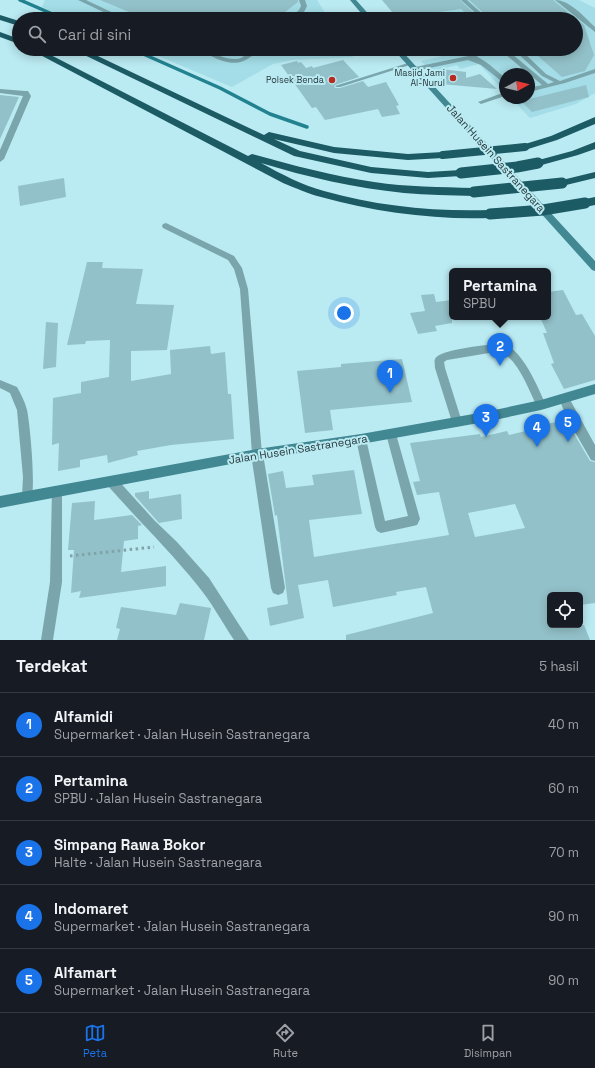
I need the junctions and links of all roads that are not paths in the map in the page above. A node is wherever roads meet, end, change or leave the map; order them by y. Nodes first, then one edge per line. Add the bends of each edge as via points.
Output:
1 (81, 0) edge
2 (302, 0) edge
3 (353, 0) edge
4 (464, 0) edge
5 (558, 0) edge
6 (108, 12) edge
7 (301, 12) edge
8 (364, 12) edge
9 (477, 12) edge
10 (575, 12) edge
11 (0, 17) edge
12 (583, 19) edge
13 (12, 21) edge
14 (595, 30) edge
15 (0, 34) edge
16 (12, 39) edge
17 (47, 56) edge
18 (91, 56) edge
19 (218, 56) edge
20 (248, 56) edge
21 (403, 56) edge
22 (511, 56) edge
23 (524, 56) edge
24 (474, 58) joint
25 (412, 66) junction
26 (595, 71) edge
27 (499, 77) edge
28 (558, 82) junction
29 (546, 85) junction
30 (338, 86) dead end
31 (535, 88) edge
32 (0, 91) edge
33 (499, 96) edge
34 (481, 102) dead end
35 (595, 120) edge
36 (249, 131) junction
37 (595, 145) edge
38 (224, 148) junction
39 (0, 159) edge
40 (595, 175) edge
41 (590, 202) edge
42 (166, 226) dead end
43 (595, 267) edge
44 (0, 384) edge
45 (595, 390) edge
46 (564, 399) junction
47 (541, 405) junction
48 (457, 422) junction
49 (391, 434) junction
50 (361, 439) junction
51 (257, 454) junction
52 (595, 456) edge
53 (112, 482) junction
54 (56, 492) junction
55 (27, 496) junction
56 (0, 502) edge
57 (278, 588) dead end
58 (47, 640) edge
59 (242, 640) edge

1 - 6 lane
2 - 7 lane via 304,6
3 - 8 main road
4 - 9 lane
5 - 10 lane
11 - 13 highway
12 - 14 lane
15 - 16 highway
17 - 38 highway
18 - 36 highway
19 - 20 lane via 238,61
21 - 25 main road, Jalan Husein Sastranegara
22 - 29 lane
23 - 28 lane via 544,75
24 - 25 lane
24 - 27 lane
25 - 30 lane via 394,68
25 - 43 main road, Jalan Husein Sastranegara
26 - 28 lane
28 - 29 lane
29 - 31 lane
32 - 39 street via 19,91 27,96
33 - 34 lane
35 - 36 highway, bridge via 554,138 525,147 443,156 408,157 334,150
36 - 37 highway, bridge via 297,154 372,170 428,175 517,167 575,153
38 - 40 highway, bridge via 298,171 347,182 424,191 474,192 562,183
38 - 41 highway, bridge via 287,182 343,199 388,208 459,215 543,210
42 - 51 lane via 231,258 238,268 244,288
44 - 55 lane via 14,390 22,410 28,477
45 - 46 main road, Jalan Husein Sastranegara
46 - 47 main road, Jalan Husein Sastranegara
46 - 52 street
47 - 48 main road, Jalan Husein Sastranegara
47 - 48 lane via 508,350 502,347 445,356 439,360 440,368
48 - 49 main road, Jalan Husein Sastranegara
49 - 50 main road, Jalan Husein Sastranegara
49 - 50 lane via 414,519 381,527
50 - 51 main road, Jalan Husein Sastranegara
51 - 53 main road, Jalan Husein Sastranegara
51 - 57 street
53 - 54 main road, Jalan Husein Sastranegara
53 - 59 street via 204,583
54 - 55 main road, Jalan Husein Sastranegara
54 - 58 lane via 56,582
55 - 56 main road, Jalan Husein Sastranegara

